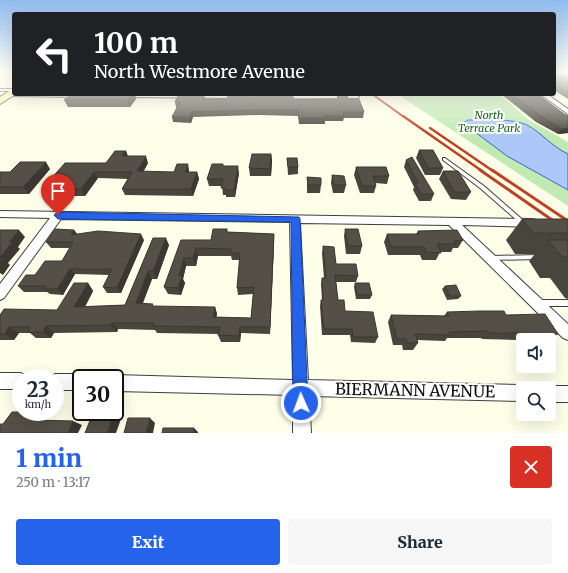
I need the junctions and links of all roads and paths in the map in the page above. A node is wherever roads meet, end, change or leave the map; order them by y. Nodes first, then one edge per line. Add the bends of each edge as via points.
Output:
1 (11, 93) edge
2 (269, 96) edge
3 (546, 96) edge
4 (356, 97) edge
5 (0, 101) edge
6 (568, 112) edge
7 (444, 159) dead end
8 (0, 214) edge
9 (58, 215) junction
10 (296, 219) junction
11 (452, 222) junction
12 (522, 222) junction
13 (534, 223) edge
14 (545, 257) dead end
15 (490, 258) junction
16 (0, 294) edge
17 (537, 303) junction
18 (568, 303) edge
19 (568, 333) edge
20 (0, 381) edge
21 (12, 381) edge
22 (124, 383) edge
23 (300, 388) junction
24 (516, 393) edge
25 (556, 394) edge
26 (568, 394) edge
27 (302, 433) edge

1 - 5 main road
2 - 4 street
3 - 6 street
7 - 12 lane via 482,187
8 - 9 street
9 - 10 street
9 - 16 street
10 - 11 street
10 - 23 street
11 - 12 street
11 - 15 street
12 - 13 street
14 - 15 lane
15 - 17 street
17 - 18 lane
17 - 19 street
20 - 21 street
22 - 23 street, BIERMANN AVENUE
23 - 24 street, BIERMANN AVENUE
23 - 27 street
25 - 26 street

